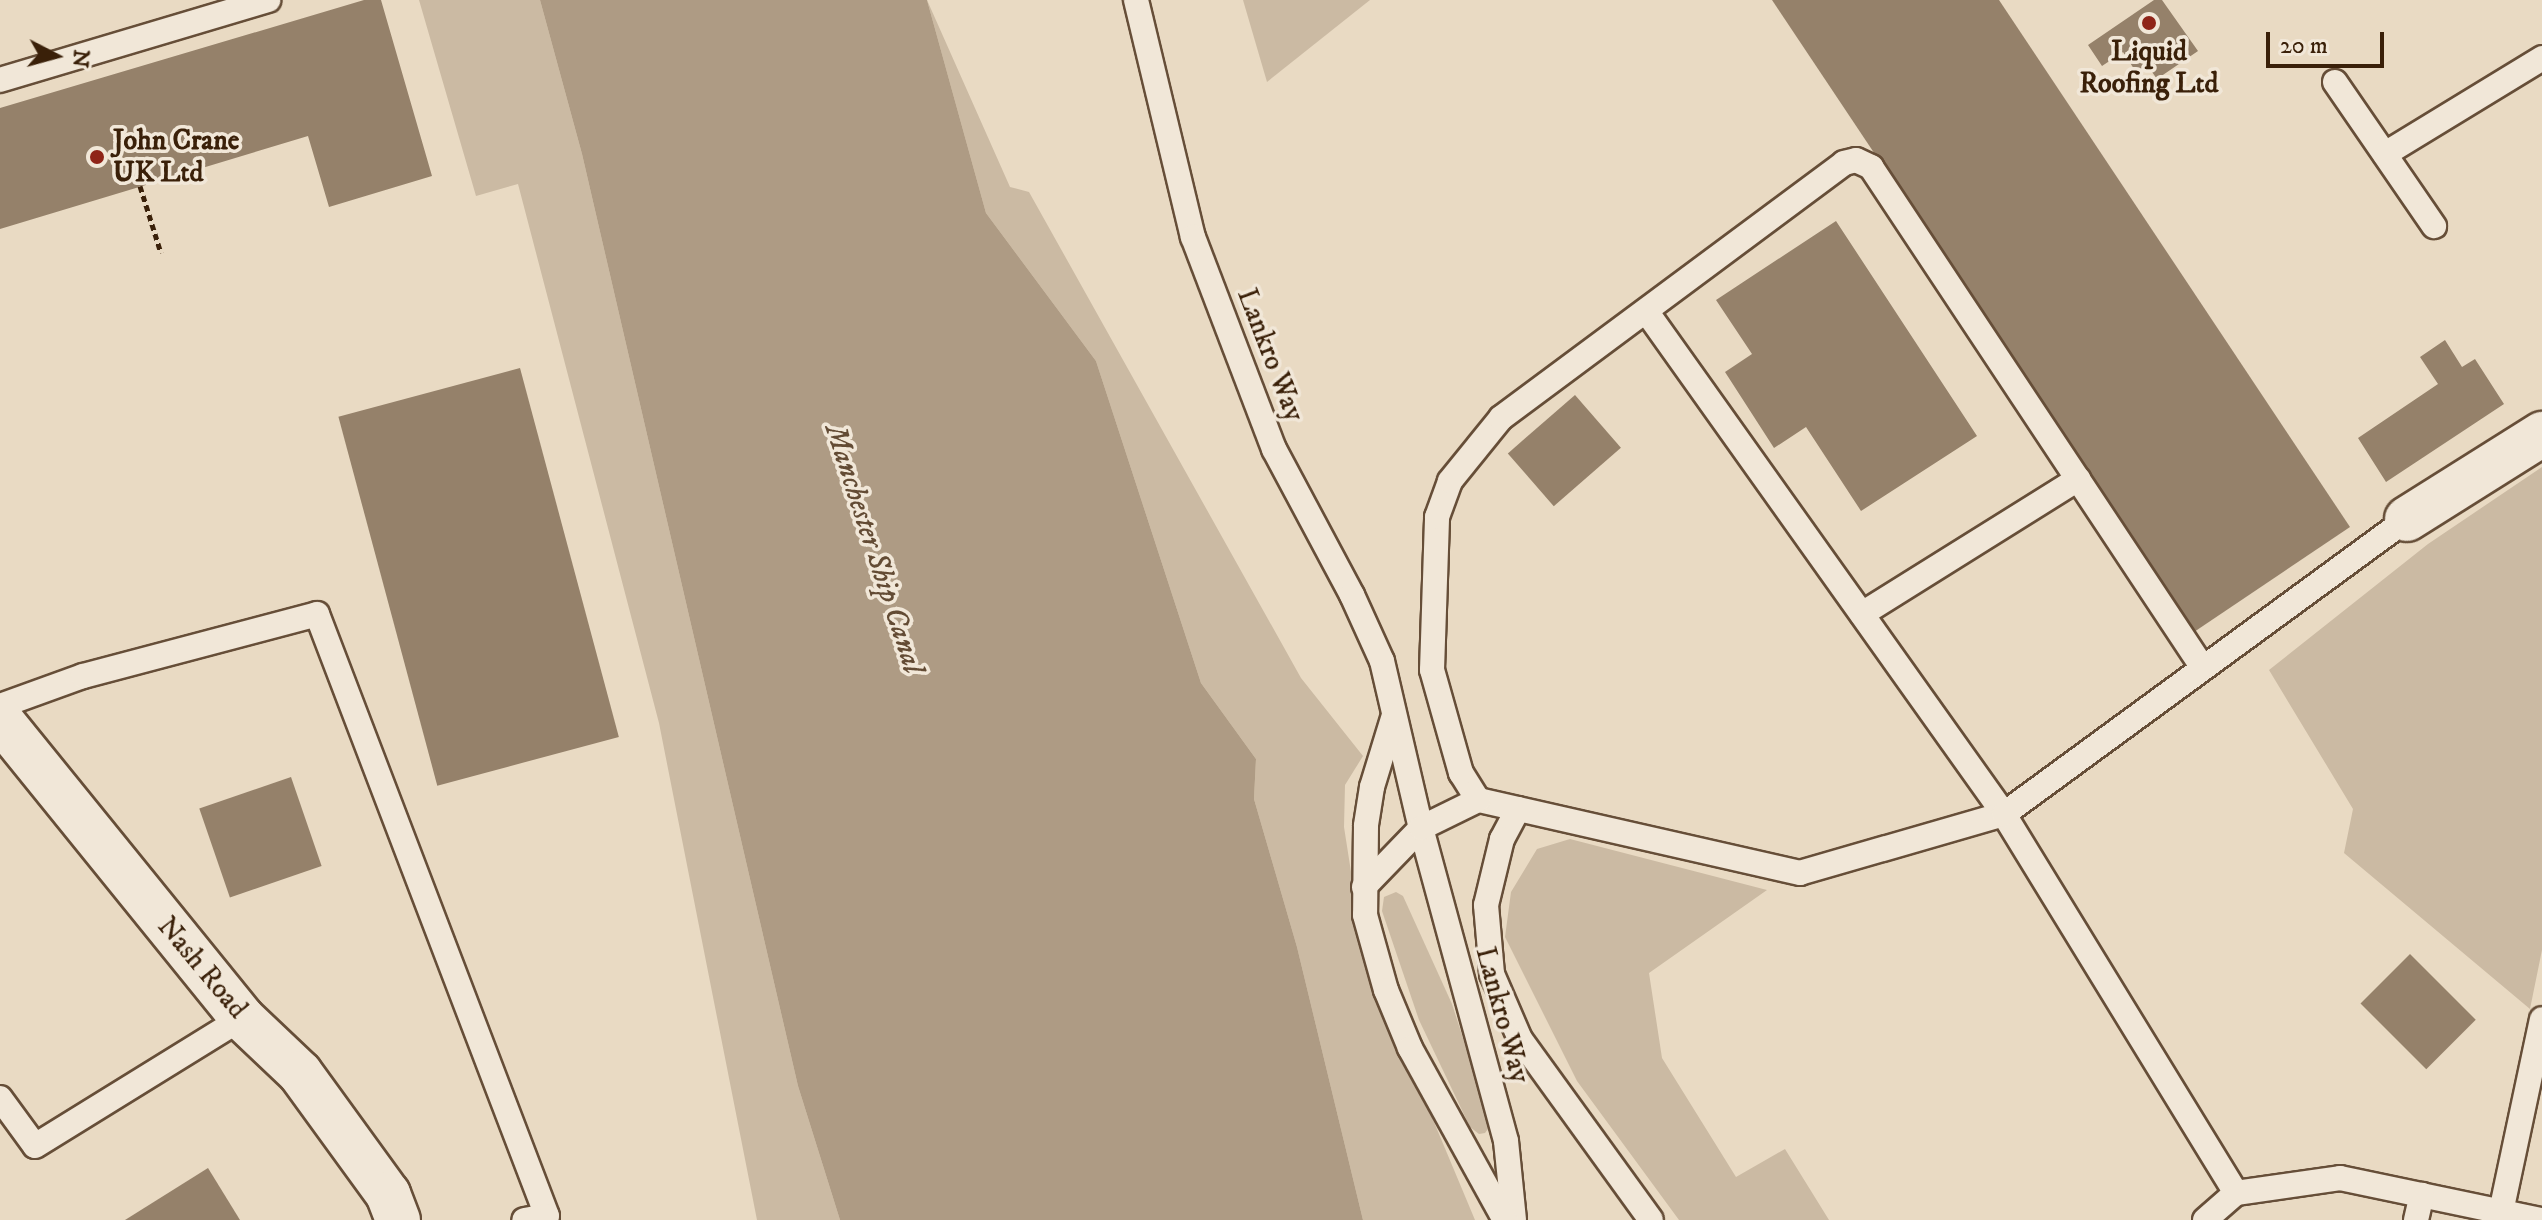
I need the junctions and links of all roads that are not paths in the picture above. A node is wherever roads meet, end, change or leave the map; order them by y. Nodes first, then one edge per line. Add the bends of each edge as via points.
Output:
1 (268, 0) edge
2 (1136, 0) edge
3 (2542, 58) edge
4 (0, 80) edge
5 (2335, 82) dead end
6 (2385, 154) junction
7 (2434, 226) dead end
8 (1646, 311) junction
9 (2542, 434) edge
10 (2078, 479) junction
11 (2407, 519) joint
12 (1862, 614) junction
13 (2203, 668) junction
14 (0, 706) edge
15 (1395, 713) junction
16 (0, 719) edge
17 (1478, 800) junction
18 (1518, 809) junction
19 (2004, 814) junction
20 (1421, 828) junction
21 (1364, 887) junction
22 (242, 1018) junction
23 (2542, 1019) edge
24 (0, 1098) edge
25 (2236, 1193) junction
26 (2422, 1195) junction
27 (2501, 1212) junction
28 (540, 1219) edge
29 (398, 1220) edge
30 (1505, 1220) edge
31 (1514, 1220) edge
32 (1651, 1220) edge
33 (2205, 1220) edge
34 (2416, 1220) edge
35 (2541, 1220) edge

1 - 4 lane
2 - 15 lane, Lankro Way via 1193,237 1274,449 1382,661
3 - 6 lane
5 - 6 lane
6 - 7 lane
8 - 10 lane via 1844,163 1864,162
8 - 12 lane
8 - 17 lane via 1501,418 1450,481 1437,517 1432,670 1461,773
9 - 11 street
10 - 12 lane
10 - 13 lane
11 - 13 lane
12 - 19 lane
13 - 19 lane
14 - 28 lane via 83,676 317,614
15 - 20 lane, Lankro Way
15 - 21 lane via 1372,787
16 - 22 street, Nash Road
17 - 18 lane
17 - 20 lane
18 - 19 lane via 1800,873
18 - 32 lane via 1495,861 1486,905 1492,974 1520,1039
19 - 25 lane
20 - 21 lane
20 - 31 lane, Lankro Way via 1506,1141
21 - 30 lane via 1365,915 1386,990 1410,1048
22 - 24 lane via 35,1146
22 - 29 street, Nash Road via 309,1085 388,1194
23 - 27 lane
25 - 26 lane via 2340,1178
25 - 33 lane
26 - 27 lane
26 - 34 lane
27 - 35 lane

